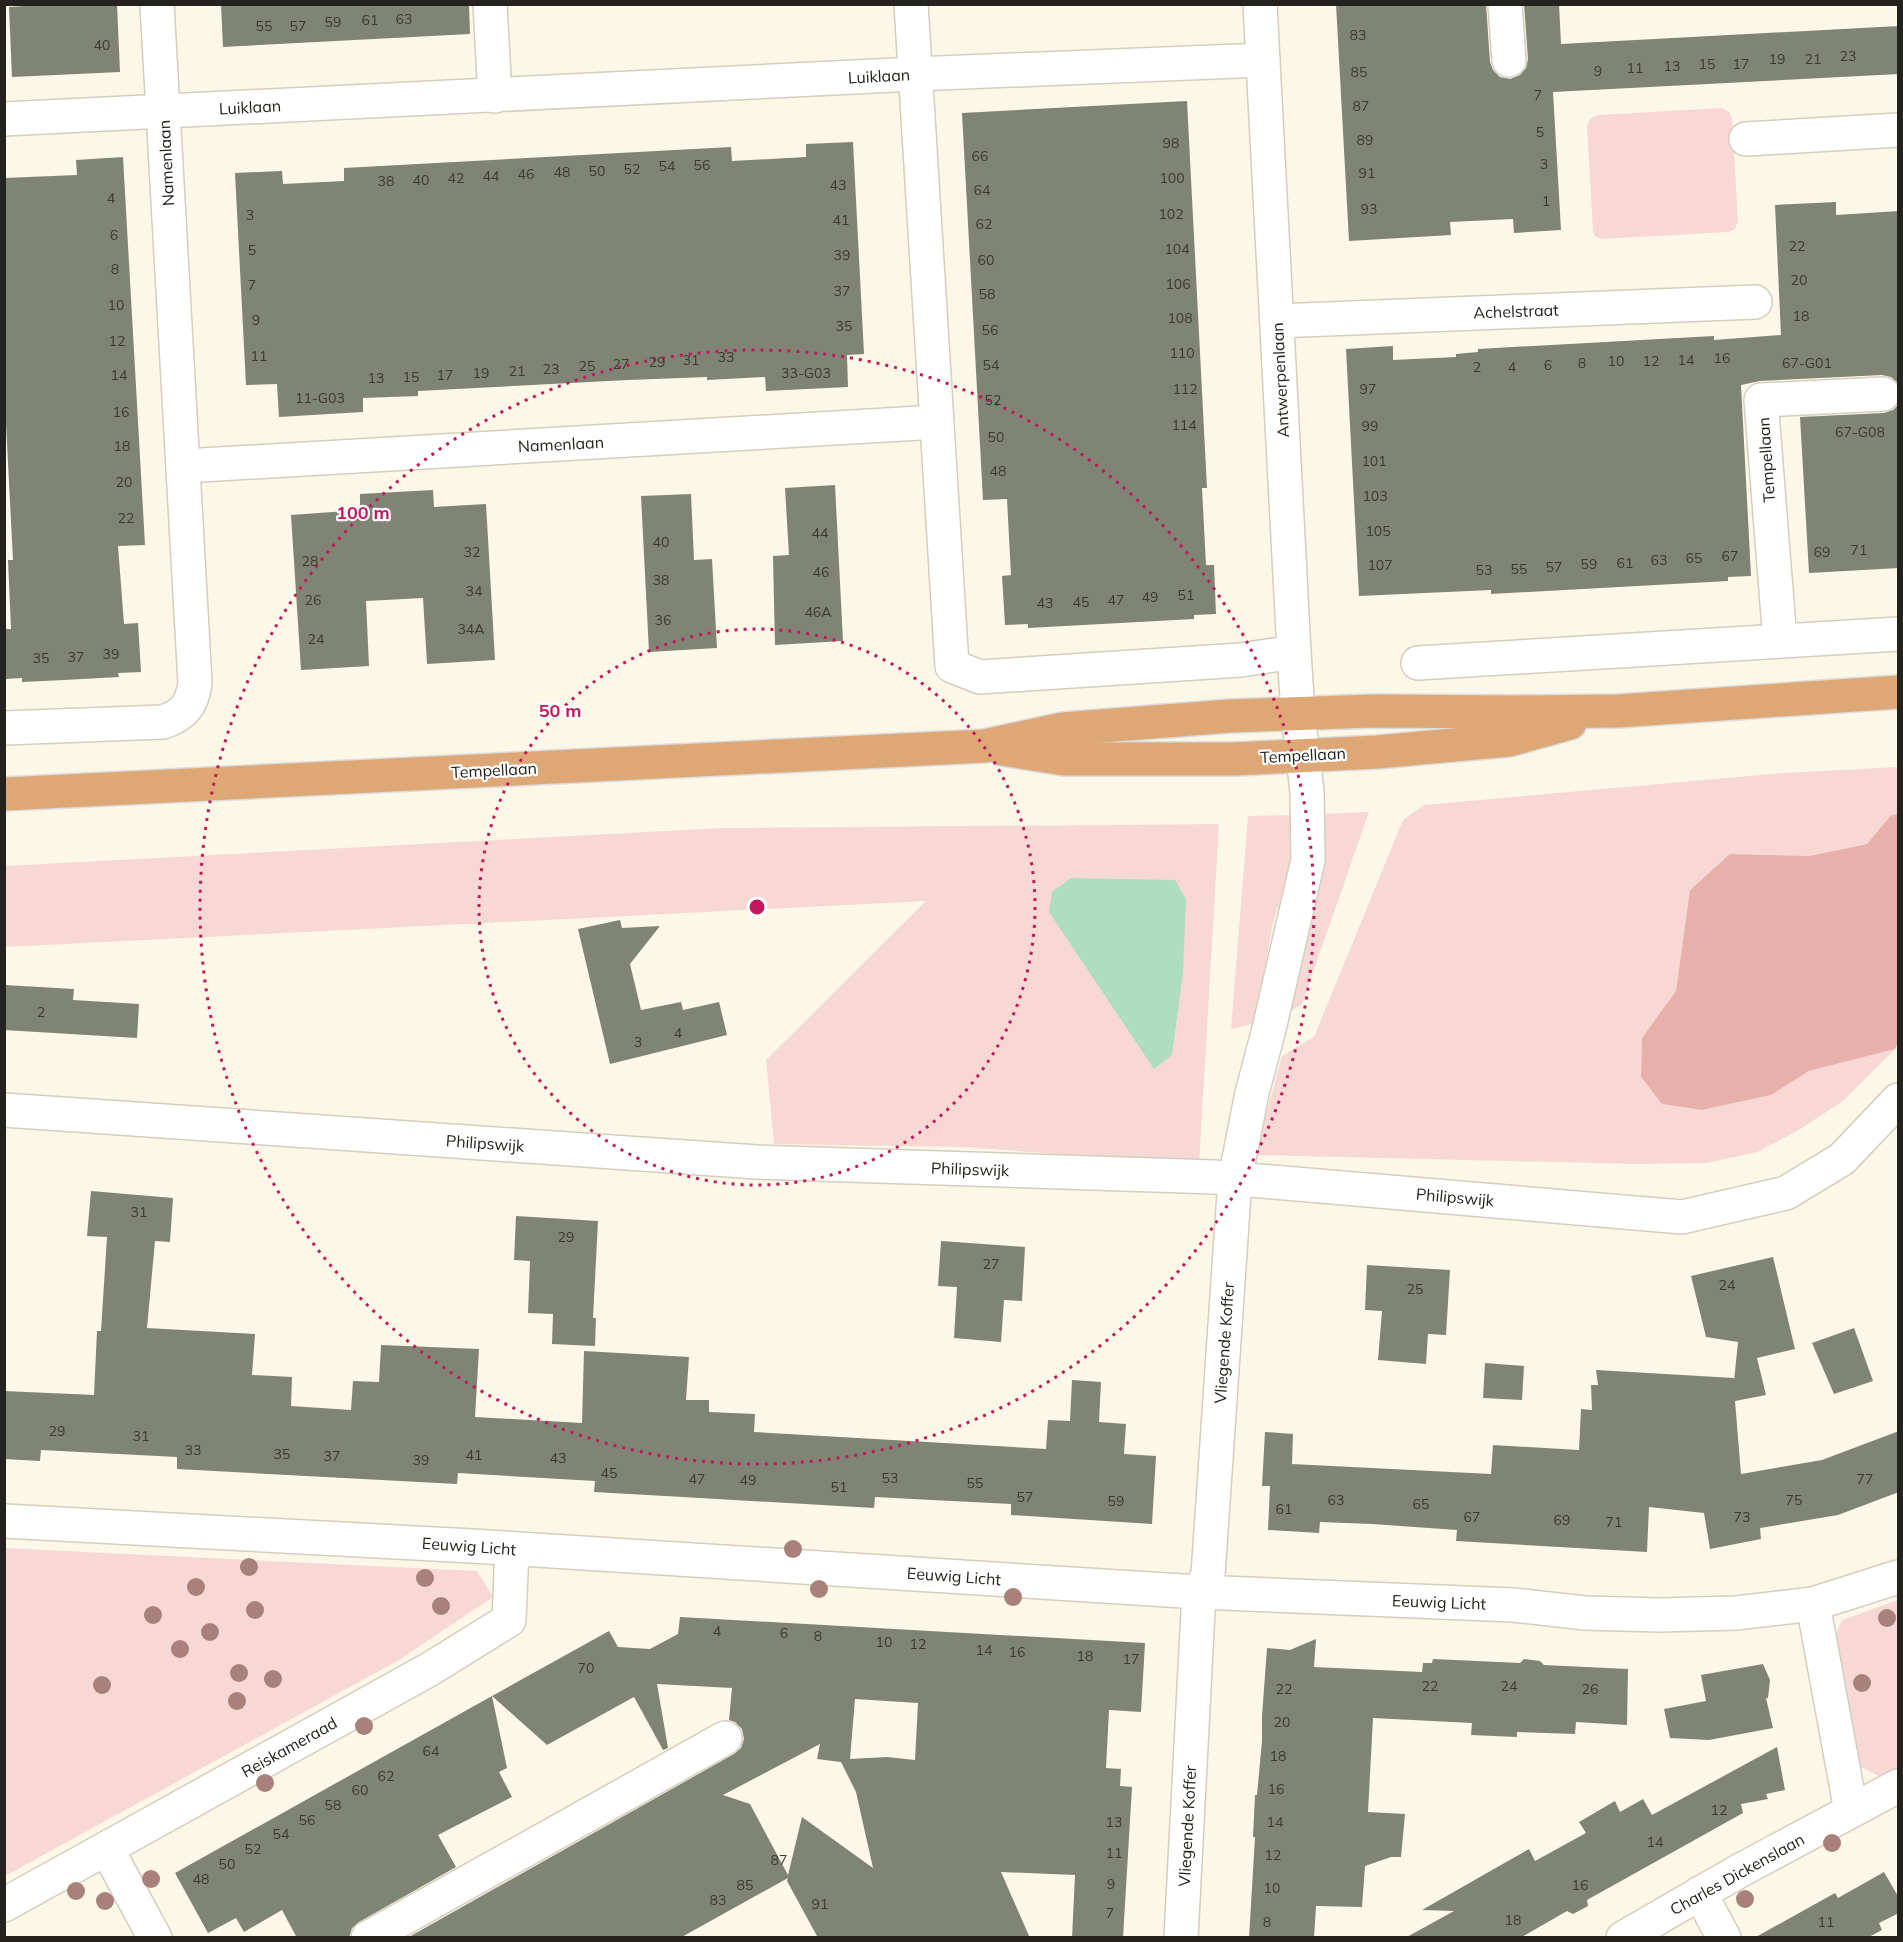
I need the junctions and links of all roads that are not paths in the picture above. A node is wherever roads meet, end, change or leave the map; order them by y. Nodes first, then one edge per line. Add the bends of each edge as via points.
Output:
1 (157, 4) edge
2 (490, 4) edge
3 (911, 4) edge
4 (1260, 4) edge
5 (1506, 4) edge
6 (1263, 60) junction
7 (1509, 60) dead end
8 (915, 74) junction
9 (495, 96) junction
10 (163, 111) junction
11 (4, 119) edge
12 (1899, 130) edge
13 (1746, 139) dead end
14 (1755, 302) dead end
15 (1277, 321) junction
16 (1883, 394) dead end
17 (937, 422) junction
18 (184, 466) junction
19 (1899, 634) edge
20 (1780, 641) junction
21 (1294, 652) junction
22 (1418, 663) dead end
23 (1899, 692) edge
24 (1618, 711) junction
25 (1298, 713) junction
26 (4, 728) edge
27 (984, 746) junction
28 (1303, 754) junction
29 (4, 794) edge
30 (1899, 1100) edge
31 (4, 1110) edge
32 (1235, 1179) junction
33 (4, 1521) edge
34 (512, 1549) junction
35 (1899, 1577) edge
36 (1199, 1592) junction
37 (1813, 1604) junction
38 (725, 1738) dead end
39 (1899, 1786) edge
40 (1851, 1811) junction
41 (107, 1850) junction
42 (1700, 1893) junction
43 (4, 1905) edge
44 (155, 1938) edge
45 (368, 1938) edge
46 (1181, 1938) edge
47 (1623, 1938) edge
48 (1724, 1938) edge

1 - 10 street, Namenlaan
2 - 9 street
3 - 8 street
4 - 6 street, Antwerpenlaan
5 - 7 street
6 - 8 street, Luiklaan
6 - 15 street, Antwerpenlaan
8 - 9 street, Luiklaan
8 - 17 street
9 - 10 street, Luiklaan
10 - 11 street, Luiklaan
10 - 18 street, Namenlaan
12 - 13 street
14 - 15 street, Achelstraat
15 - 21 street, Antwerpenlaan
16 - 20 street, Tempellaan via 1761,400
17 - 18 street, Namenlaan
17 - 21 street via 952,666 981,677 1241,660
18 - 26 street, Namenlaan via 195,683 186,709 163,722
19 - 20 street
20 - 22 street
21 - 25 street, Antwerpenlaan
23 - 24 main road, Tempellaan
24 - 25 main road, Tempellaan
24 - 28 main road, Tempellaan via 1509,740 1377,752
25 - 27 main road, Tempellaan via 1063,729
25 - 28 street, Antwerpenlaan
27 - 28 main road, Tempellaan via 1064,759 1233,759
27 - 29 main road, Tempellaan
28 - 32 street, Vliegende Koffer via 1308,860
30 - 32 street, Philipswijk via 1842,1159 1786,1192 1682,1216
31 - 32 street, Philipswijk via 757,1162
32 - 36 street, Vliegende Koffer via 1208,1575
33 - 34 street, Eeuwig Licht
34 - 36 street, Eeuwig Licht
34 - 41 street, Reiskameraad via 509,1620 430,1669
35 - 37 street, Eeuwig Licht
36 - 37 street, Eeuwig Licht via 1660,1615 1736,1613
36 - 46 street, Vliegende Koffer
37 - 40 street
38 - 45 street
39 - 40 street, Charles Dickenslaan
40 - 42 street, Charles Dickenslaan
41 - 43 street, Reiskameraad
41 - 44 street
42 - 47 street, Charles Dickenslaan
42 - 48 street

